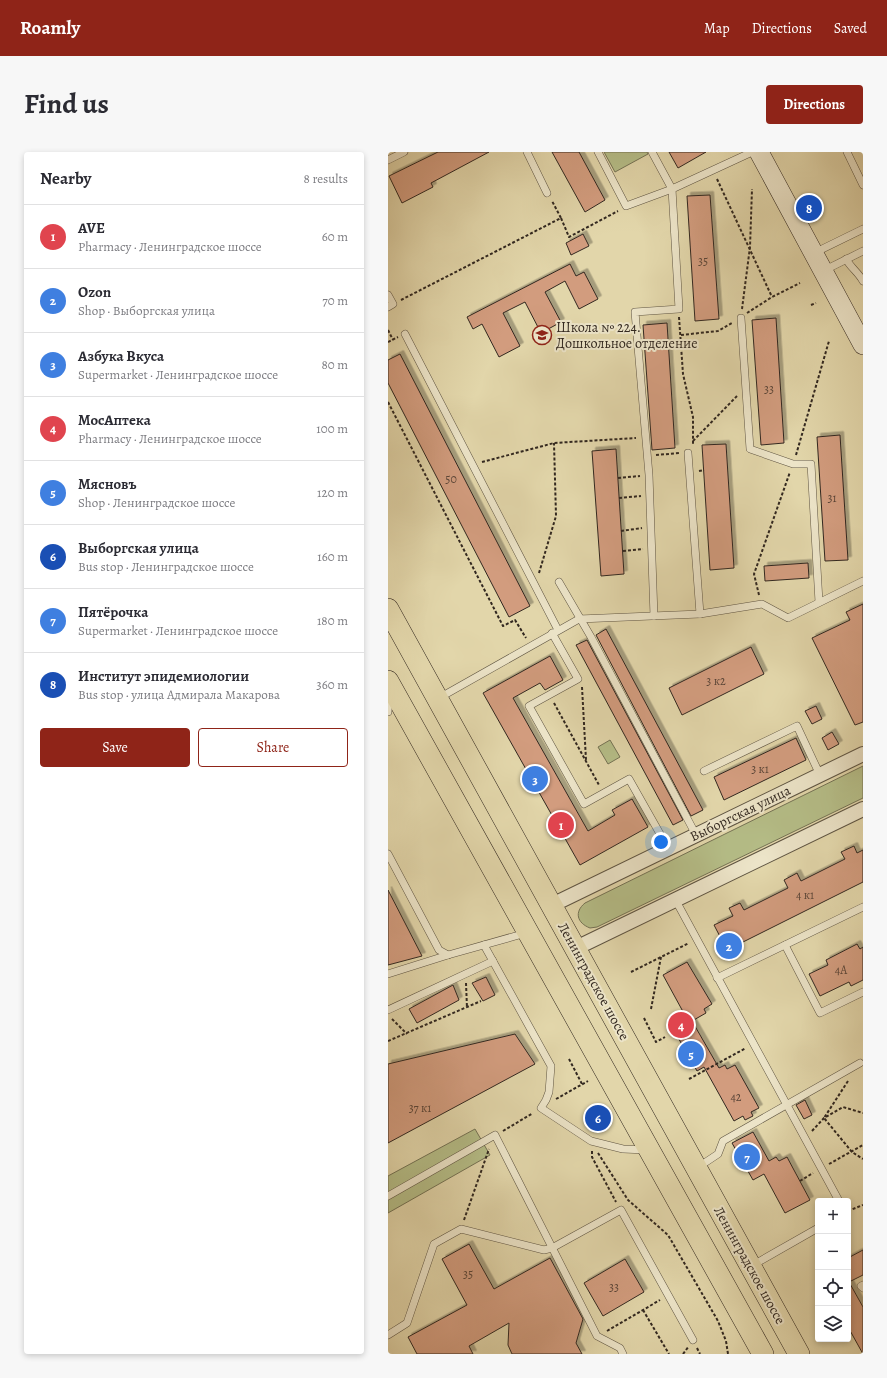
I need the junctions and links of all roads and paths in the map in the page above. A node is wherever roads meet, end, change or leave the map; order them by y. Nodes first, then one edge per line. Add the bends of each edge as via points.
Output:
1 (404, 152) edge
2 (527, 152) edge
3 (598, 152) edge
4 (652, 152) edge
5 (752, 152) edge
6 (759, 152) edge
7 (847, 152) edge
8 (388, 160) edge
9 (713, 170) junction
10 (863, 185) edge
11 (672, 189) junction
12 (752, 189) dead end
13 (547, 192) joint
14 (626, 206) junction
15 (561, 218) junction
16 (863, 229) edge
17 (750, 247) junction
18 (863, 251) edge
19 (814, 253) junction
20 (846, 259) junction
21 (823, 271) junction
22 (863, 281) edge
23 (800, 284) dead end
24 (388, 295) edge
25 (772, 297) junction
26 (816, 303) dead end
27 (811, 305) dead end
28 (390, 306) edge
29 (678, 309) junction
30 (741, 318) junction
31 (388, 330) edge
32 (405, 334) dead end
33 (681, 335) junction
34 (393, 340) dead end
35 (863, 345) edge
36 (745, 388) junction
37 (388, 402) edge
38 (646, 438) junction
39 (693, 441) junction
40 (554, 443) junction
41 (688, 453) junction
42 (647, 456) junction
43 (472, 465) junction
44 (649, 475) junction
45 (618, 478) dead end
46 (650, 495) junction
47 (619, 498) dead end
48 (651, 527) junction
49 (621, 531) dead end
50 (652, 548) junction
51 (623, 551) dead end
52 (863, 581) edge
53 (559, 582) dead end
54 (535, 586) junction
55 (819, 602) junction
56 (388, 609) edge
57 (700, 614) junction
58 (654, 616) junction
59 (579, 618) junction
60 (555, 632) junction
61 (530, 646) junction
62 (578, 679) junction
63 (389, 683) edge
64 (549, 695) junction
65 (437, 699) junction
66 (388, 712) edge
67 (863, 754) edge
68 (586, 762) junction
69 (704, 771) dead end
70 (820, 774) junction
71 (604, 793) junction
72 (863, 808) edge
73 (696, 835) junction
74 (668, 848) junction
75 (388, 854) edge
76 (675, 899) junction
77 (552, 905) junction
78 (863, 907) edge
79 (528, 933) junction
80 (695, 940) junction
81 (484, 945) junction
82 (785, 945) junction
83 (576, 948) junction
84 (448, 955) junction
85 (661, 957) junction
86 (493, 961) junction
87 (631, 972) dead end
88 (388, 974) edge
89 (716, 978) junction
90 (466, 983) dead end
91 (863, 992) edge
92 (480, 1001) dead end
93 (467, 1008) junction
94 (651, 1009) dead end
95 (388, 1010) edge
96 (388, 1015) edge
97 (644, 1018) dead end
98 (407, 1034) junction
99 (665, 1036) dead end
100 (388, 1041) edge
101 (753, 1044) junction
102 (569, 1060) dead end
103 (860, 1063) joint
104 (689, 1079) dead end
105 (588, 1081) dead end
106 (787, 1105) junction
107 (863, 1113) edge
108 (824, 1118) junction
109 (495, 1135) junction
110 (805, 1138) junction
111 (591, 1141) junction
112 (863, 1145) edge
113 (650, 1151) junction
114 (852, 1152) junction
115 (863, 1159) edge
116 (697, 1168) junction
117 (822, 1168) junction
118 (800, 1181) dead end
119 (388, 1196) edge
120 (837, 1198) edge
121 (863, 1205) edge
122 (621, 1210) junction
123 (851, 1210) edge
124 (460, 1229) junction
125 (815, 1230) edge
126 (552, 1248) junction
127 (751, 1266) junction
128 (863, 1285) edge
129 (863, 1288) edge
130 (669, 1296) junction
131 (643, 1310) junction
132 (388, 1335) edge
133 (597, 1336) junction
134 (693, 1340) dead end
135 (623, 1354) edge
136 (669, 1354) edge
137 (728, 1354) edge
138 (763, 1354) edge
139 (799, 1354) edge

1 - 8 lane
2 - 13 lane
3 - 14 lane
4 - 11 lane
5 - 9 lane
6 - 19 street
7 - 10 lane
9 - 11 lane
9 - 17 path
11 - 14 lane
11 - 29 lane
12 - 17 path
13 - 15 path
14 - 15 path via 569,237
15 - 28 path
16 - 19 lane
17 - 25 path
17 - 30 path
18 - 20 lane
19 - 21 street
20 - 21 lane
20 - 22 lane
21 - 35 street
23 - 25 path
24 - 28 lane
25 - 30 path
26 - 27 path
29 - 33 path
29 - 38 lane via 635,312
30 - 33 path via 718,331
30 - 36 lane
31 - 34 path
32 - 43 lane
33 - 39 path via 683,374 693,417
36 - 39 path
36 - 55 lane via 750,449 793,464 811,464
37 - 61 path via 503,626 515,620
38 - 40 path
38 - 42 lane
39 - 41 path via 693,452
40 - 43 path
40 - 54 path via 556,516
41 - 42 path
41 - 57 lane
42 - 44 lane
43 - 54 lane
44 - 45 path
44 - 46 lane
46 - 47 path
46 - 48 lane
48 - 49 path
48 - 50 lane
50 - 51 path
50 - 58 lane
52 - 55 lane
53 - 59 lane
54 - 60 lane
55 - 57 lane via 788,618 762,604
56 - 65 main road, Ленинградское шоссе
57 - 58 lane
58 - 59 lane
59 - 60 lane
59 - 73 lane
60 - 61 lane
60 - 62 lane
61 - 65 lane
62 - 64 lane
62 - 68 path via 582,687
63 - 66 lane
63 - 79 main road
64 - 68 path
64 - 71 lane via 529,706 584,804
65 - 77 main road, Ленинградское шоссе
67 - 70 street, Выборгская улица
68 - 71 path
69 - 70 lane via 797,726
70 - 73 street, Выборгская улица
71 - 74 lane via 629,779
72 - 76 street
73 - 74 street, Выборгская улица
74 - 77 street, Выборгская улица
75 - 84 lane via 438,950
76 - 80 lane
76 - 83 street
77 - 83 main road, Ленинградское шоссе
78 - 82 lane
79 - 81 lane
79 - 113 main road
80 - 85 path
80 - 89 lane
81 - 84 lane
81 - 86 lane
82 - 89 lane
82 - 91 lane via 820,1014
83 - 116 main road, Ленинградское шоссе
84 - 88 lane
85 - 87 path
85 - 94 path
86 - 95 lane
86 - 111 lane via 551,1066 549,1092 542,1108
89 - 101 lane
90 - 93 path
92 - 93 path
93 - 98 path
96 - 98 path
97 - 99 path via 656,1042
98 - 100 path
101 - 104 path
101 - 106 lane
102 - 105 path via 582,1084
103 - 106 lane
103 - 108 path
106 - 110 lane
106 - 116 lane via 723,1141 718,1154
107 - 108 path via 843,1107
108 - 110 path
108 - 114 path
109 - 119 lane
109 - 124 path
109 - 126 lane
110 - 117 lane
111 - 113 lane via 623,1149
111 - 122 path via 592,1157
111 - 137 path via 628,1200 668,1236 718,1321
112 - 114 path
113 - 138 main road
114 - 115 path
114 - 117 path
116 - 127 main road, Ленинградское шоссе
117 - 118 path
117 - 120 lane
121 - 123 path
122 - 126 lane
122 - 130 lane
124 - 126 lane via 544,1250
124 - 132 lane via 434,1244 407,1323
125 - 127 lane
126 - 133 lane
127 - 139 main road, Ленинградское шоссе
128 - 129 lane
130 - 131 path
130 - 134 lane
131 - 133 path
131 - 136 path
133 - 135 lane via 620,1348

